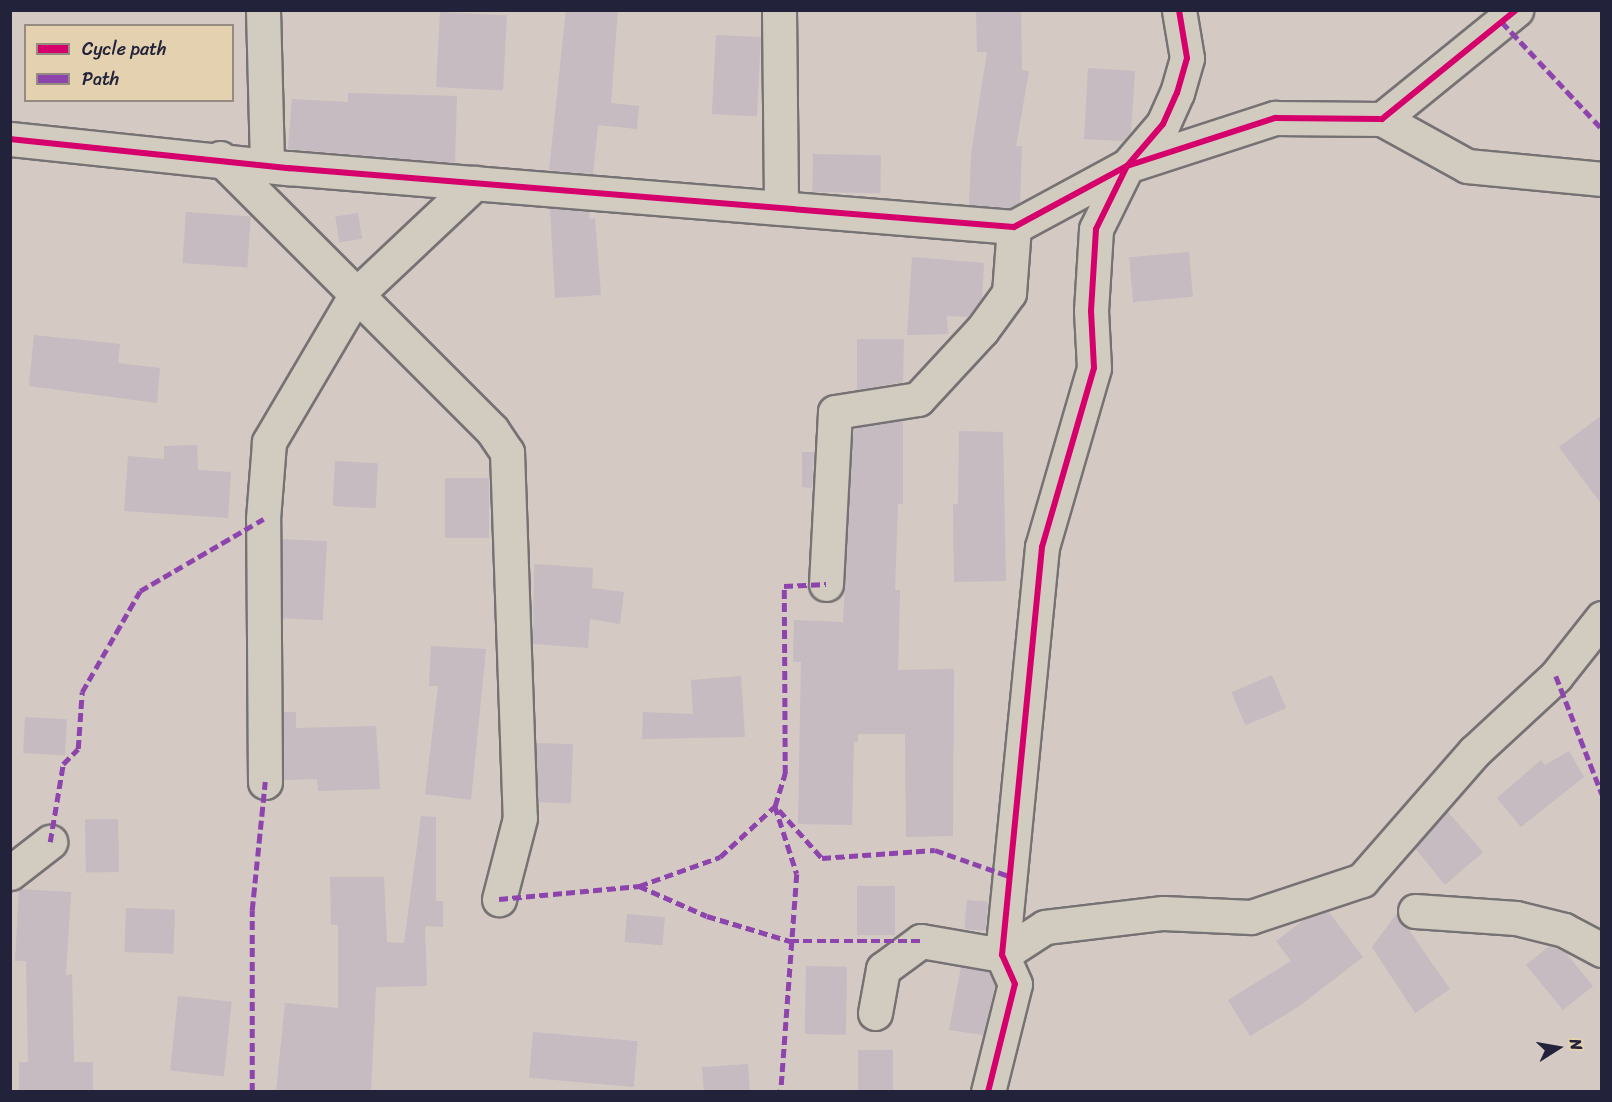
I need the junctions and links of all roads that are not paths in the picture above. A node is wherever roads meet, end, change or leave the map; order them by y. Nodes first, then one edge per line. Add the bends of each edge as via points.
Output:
1 (263, 10) edge
2 (779, 10) edge
3 (1179, 10) edge
4 (1516, 10) edge
5 (1382, 119) junction
6 (10, 139) edge
7 (220, 158) junction
8 (267, 163) junction
9 (1127, 166) junction
10 (1602, 179) edge
11 (475, 183) junction
12 (781, 208) junction
13 (1014, 227) junction
14 (355, 296) junction
15 (826, 584) dead end
16 (1602, 618) edge
17 (265, 782) dead end
18 (50, 842) dead end
19 (10, 873) edge
20 (499, 899) dead end
21 (1415, 911) dead end
22 (1602, 950) edge
23 (1002, 955) junction
24 (874, 1013) dead end
25 (988, 1092) edge

1 - 8 street
2 - 12 street
3 - 9 street via 1187,58 1177,93 1163,124
4 - 5 street
5 - 9 street via 1275,118
5 - 10 street via 1467,166
6 - 7 street
7 - 8 street
7 - 14 street
8 - 11 street
9 - 13 street
9 - 23 street via 1096,230 1090,311 1094,368 1042,547
11 - 12 street
11 - 14 street
12 - 13 street
13 - 15 street via 1009,293 982,330 918,399 835,412
14 - 17 street via 269,441 263,519
14 - 20 street via 492,430 507,452 520,818
16 - 23 street via 1556,676 1473,752 1362,880 1251,917 1163,913 1045,927
18 - 19 street
21 - 22 street via 1516,918 1564,930
23 - 24 street via 921,941 883,969
23 - 25 street via 1015,984

